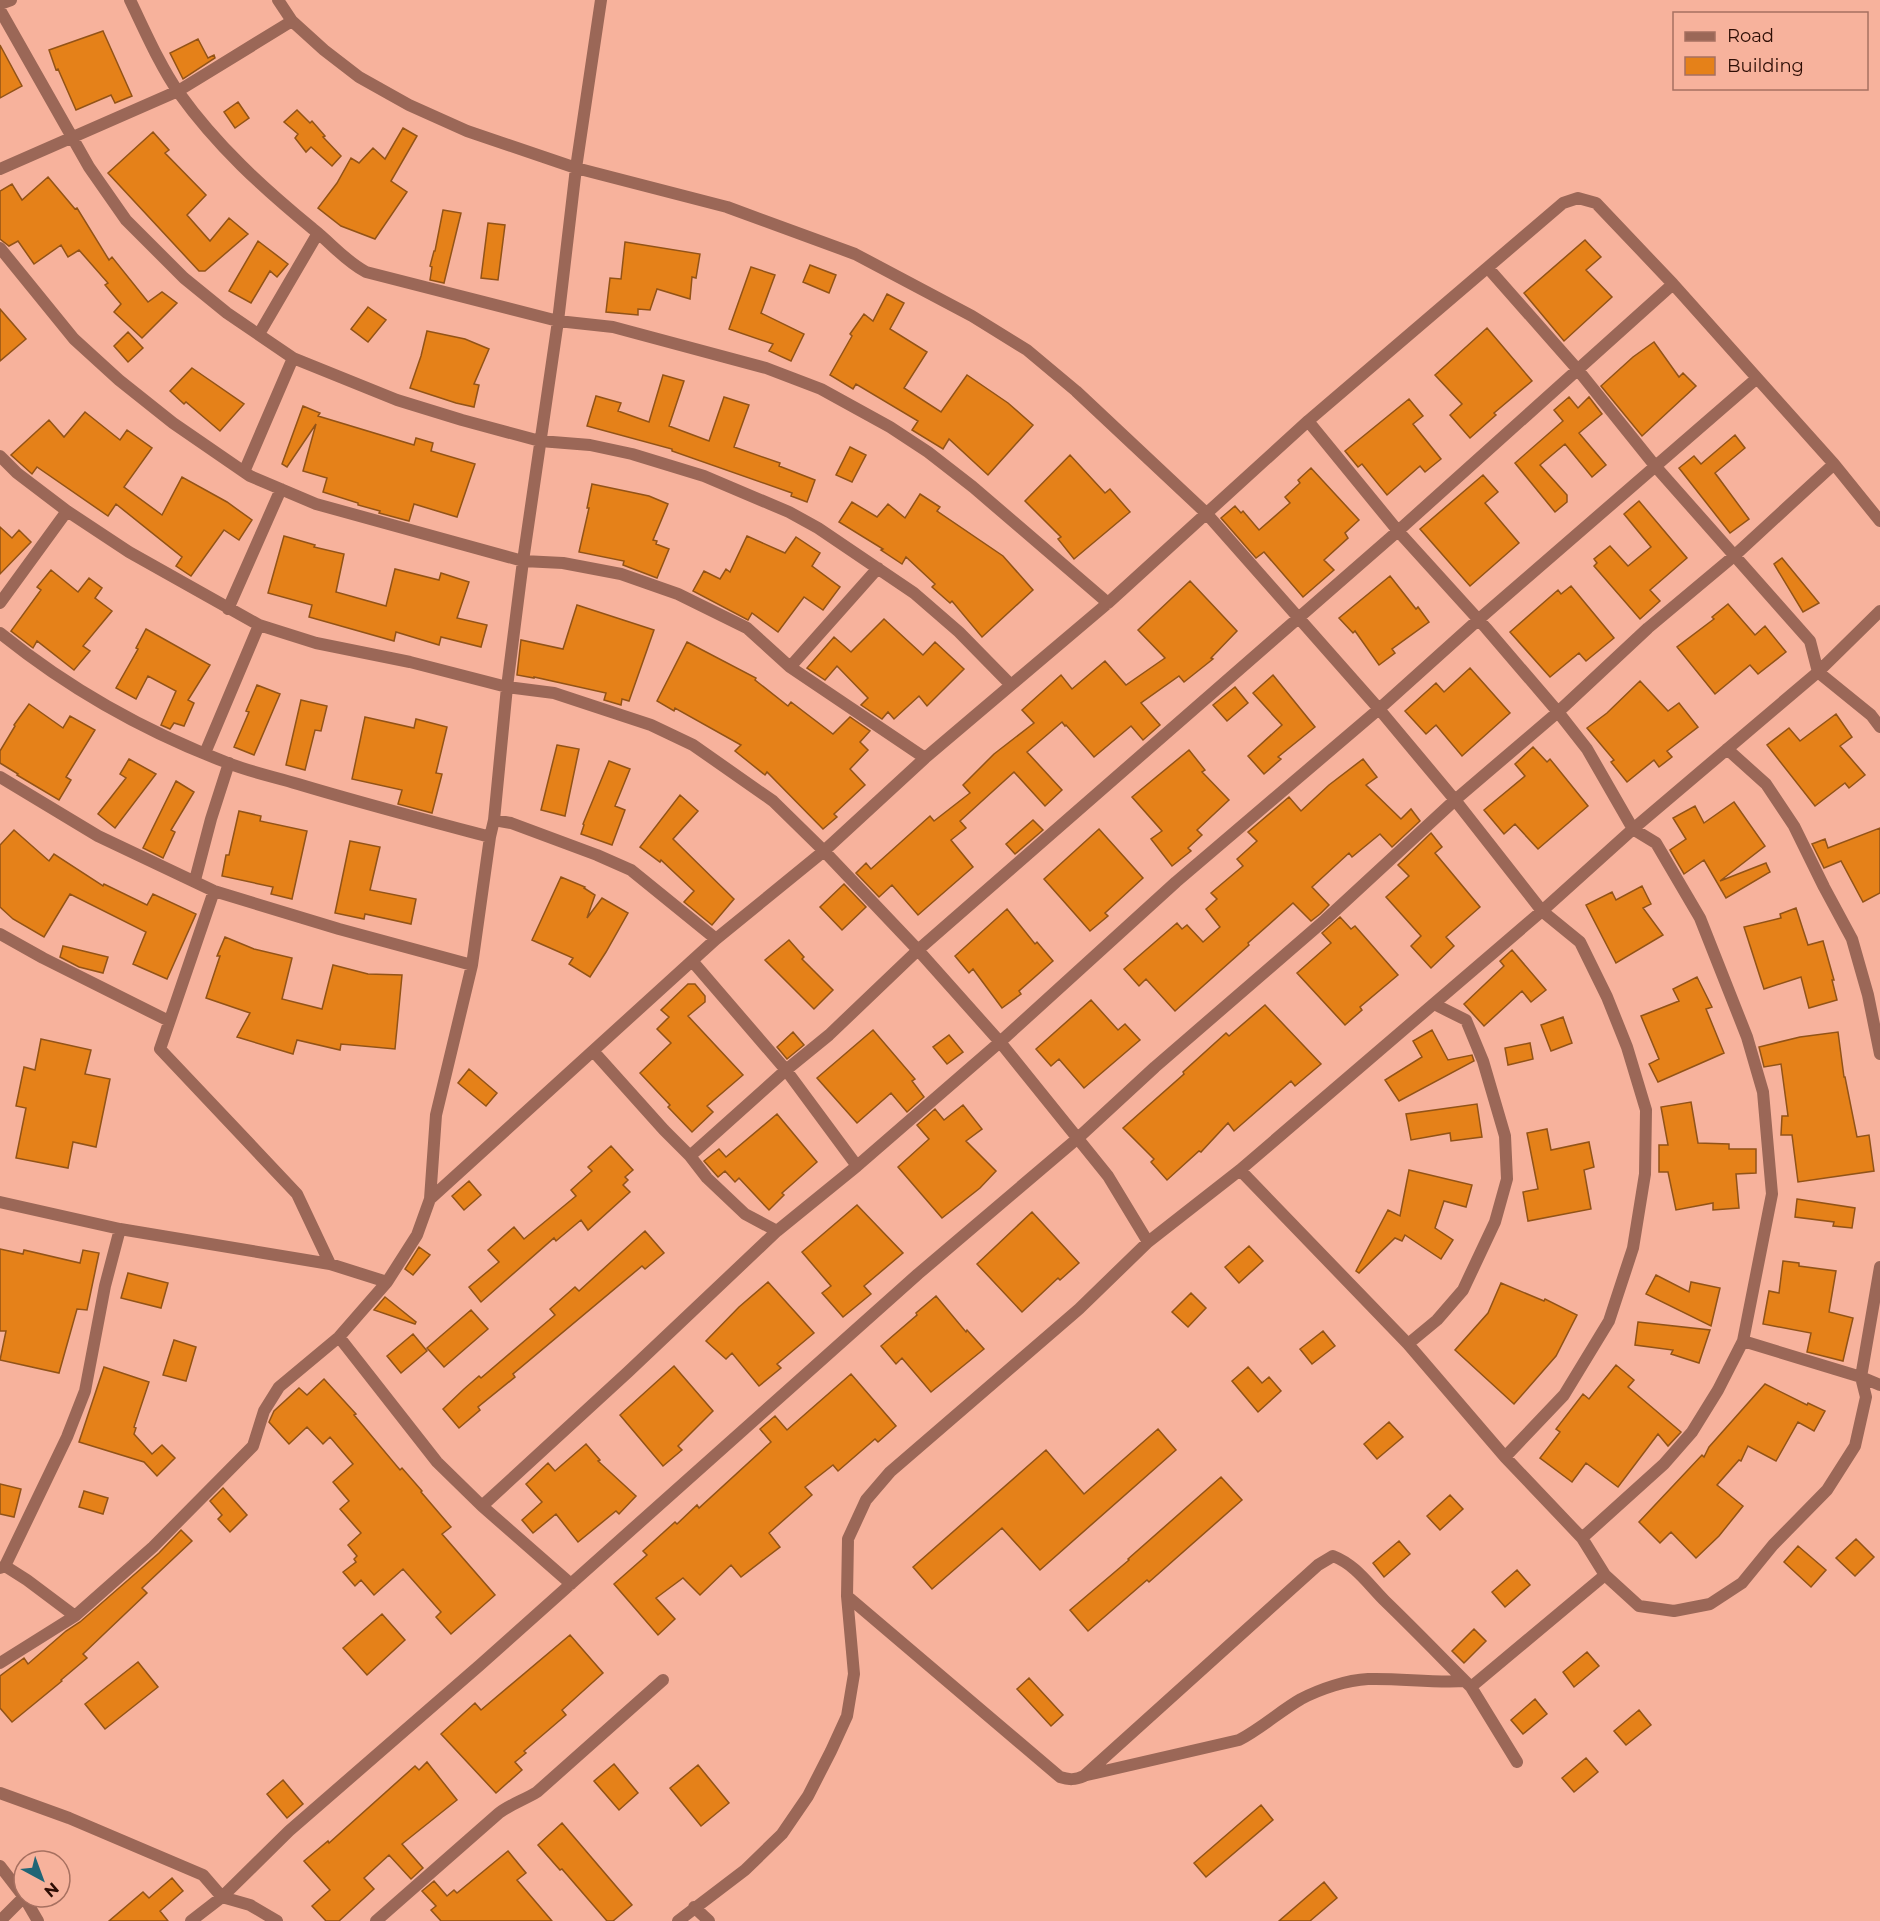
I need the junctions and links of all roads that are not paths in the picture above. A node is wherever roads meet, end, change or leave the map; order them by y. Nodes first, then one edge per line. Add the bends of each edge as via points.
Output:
1 (11, 0) edge
2 (130, 0) edge
3 (278, 0) edge
4 (601, 0) edge
5 (0, 4) edge
6 (0, 10) edge
7 (292, 21) junction
8 (178, 91) junction
9 (72, 137) junction
10 (576, 168) junction
11 (0, 169) edge
12 (318, 232) junction
13 (0, 249) edge
14 (1488, 268) junction
15 (1673, 285) junction
16 (558, 321) junction
17 (258, 334) junction
18 (293, 358) junction
19 (1578, 370) junction
20 (1756, 379) junction
21 (1308, 421) junction
22 (540, 441) junction
23 (0, 456) edge
24 (1834, 464) junction
25 (1656, 467) junction
26 (244, 472) junction
27 (281, 489) junction
28 (67, 511) junction
29 (1206, 513) junction
30 (1880, 521) edge
31 (1398, 531) junction
32 (1734, 556) junction
33 (523, 561) junction
34 (878, 568) junction
35 (0, 603) edge
36 (1108, 603) junction
37 (228, 609) junction
38 (1880, 611) edge
39 (1298, 616) junction
40 (1478, 620) junction
41 (259, 625) junction
42 (0, 633) edge
43 (790, 667) junction
44 (1818, 672) junction
45 (1010, 684) junction
46 (507, 687) junction
47 (1379, 710) junction
48 (1558, 712) junction
49 (1880, 727) edge
50 (1727, 749) junction
51 (205, 753) junction
52 (925, 758) junction
53 (229, 764) junction
54 (0, 777) edge
55 (1455, 800) junction
56 (495, 820) junction
57 (1633, 829) junction
58 (490, 837) junction
59 (824, 851) junction
60 (195, 880) junction
61 (214, 891) junction
62 (1542, 911) junction
63 (0, 934) edge
64 (716, 939) junction
65 (918, 950) junction
66 (693, 962) junction
67 (472, 965) junction
68 (1434, 1004) junction
69 (170, 1021) junction
70 (1000, 1042) junction
71 (594, 1052) junction
72 (1880, 1054) edge
73 (786, 1070) junction
74 (1078, 1138) junction
75 (690, 1156) junction
76 (857, 1166) junction
77 (1240, 1170) junction
78 (430, 1199) junction
79 (0, 1202) edge
80 (120, 1229) junction
81 (777, 1231) junction
82 (1148, 1242) junction
83 (330, 1264) junction
84 (1880, 1267) edge
85 (387, 1282) junction
86 (339, 1337) junction
87 (1743, 1341) junction
88 (1408, 1344) junction
89 (1861, 1377) junction
90 (1880, 1385) edge
91 (1505, 1457) junction
92 (482, 1506) junction
93 (1582, 1538) junction
94 (3, 1567) edge
95 (1605, 1575) junction
96 (571, 1584) junction
97 (848, 1596) junction
98 (75, 1616) junction
99 (0, 1663) edge
100 (663, 1680) dead end
101 (1468, 1684) junction
102 (1517, 1761) dead end
103 (1084, 1776) junction
104 (0, 1794) edge
105 (0, 1866) edge
106 (12, 1882) edge
107 (222, 1897) junction
108 (694, 1907) junction
109 (13, 1909) edge
110 (0, 1921) edge
111 (191, 1921) edge
112 (277, 1921) edge
113 (376, 1921) edge
114 (678, 1921) edge
115 (709, 1921) edge

1 - 5 street
2 - 8 street
3 - 7 street
4 - 10 street
6 - 9 street
7 - 8 street
7 - 10 street via 359,77 409,105 467,131
8 - 9 street
8 - 12 street via 232,158
9 - 11 street
9 - 17 street via 126,220 184,278
10 - 16 street
10 - 29 street via 727,207 855,254 912,283 1027,350
12 - 16 street via 350,264 366,272
12 - 17 street
13 - 26 street via 74,339 173,423
14 - 15 street via 1563,203 1578,198 1596,203
14 - 19 street
14 - 21 street
15 - 19 street
15 - 20 street
16 - 22 street
16 - 36 street via 613,327 766,368 821,389 928,452
17 - 18 street
18 - 22 street via 397,400
18 - 26 street
19 - 25 street
19 - 31 street
20 - 24 street
20 - 25 street
21 - 29 street
21 - 31 street
22 - 33 street
22 - 34 street via 590,445 704,476 789,512
23 - 28 street
24 - 30 street
24 - 32 street
25 - 32 street
25 - 40 street
26 - 27 street
27 - 33 street via 316,504
27 - 37 street
28 - 35 street
28 - 37 street
29 - 36 street
29 - 39 street
31 - 39 street
31 - 40 street
32 - 44 street via 1810,641
32 - 48 street via 1648,628
33 - 43 street via 563,563 621,574 678,594 747,628
33 - 46 street
34 - 43 street
34 - 45 street via 936,612
36 - 45 street
37 - 41 street
38 - 44 street
39 - 47 street
39 - 65 street
40 - 47 street
40 - 48 street
41 - 46 street via 316,643
41 - 51 street
42 - 51 street via 92,698
43 - 52 street
44 - 49 street via 1871,715
44 - 50 street
45 - 52 street
46 - 56 street
46 - 59 street via 554,693 651,725 693,745 773,801
47 - 55 street
47 - 70 street via 1176,882
48 - 55 street
48 - 57 street via 1587,748
50 - 57 street
50 - 72 street via 1778,800 1852,939
51 - 53 street
52 - 59 street
53 - 58 street
53 - 60 street
54 - 60 street via 98,836
55 - 62 street
55 - 74 street
56 - 58 street
56 - 64 street via 631,870
57 - 62 street
57 - 87 street via 1656,843 1700,918 1747,1037 1763,1092 1772,1194
58 - 67 street
59 - 64 street
59 - 65 street
60 - 61 street
61 - 67 street
61 - 69 street
62 - 68 street
62 - 91 street via 1580,942 1619,1027 1646,1110 1645,1174 1633,1248 1609,1321 1564,1395
63 - 69 street
64 - 66 street
65 - 70 street
65 - 73 street via 829,1035
66 - 71 street
66 - 73 street
67 - 78 street via 436,1115
68 - 77 street
68 - 88 street via 1466,1020 1483,1061 1505,1136 1507,1179 1495,1221 1463,1290 1437,1320
69 - 83 street via 160,1049 297,1194
70 - 74 street
70 - 76 street
71 - 75 street
71 - 78 street
73 - 75 street
73 - 76 street
74 - 82 street via 1108,1176
74 - 96 street via 918,1274
75 - 81 street via 745,1214
76 - 81 street
77 - 82 street
77 - 88 street
78 - 85 street via 417,1235
79 - 80 street
80 - 83 street
80 - 94 street via 85,1391 67,1437
81 - 92 street
82 - 97 street via 1079,1309 890,1472 866,1500 848,1539
83 - 85 street
84 - 89 street
85 - 86 street
86 - 92 street via 437,1462
86 - 98 street via 279,1387 264,1412 253,1446 153,1547
87 - 89 street
87 - 93 street via 1692,1432 1664,1464
88 - 91 street
89 - 90 street
89 - 95 street via 1866,1397 1855,1446 1827,1490 1742,1583 1710,1604 1674,1611 1639,1606
91 - 93 street
92 - 96 street
93 - 95 street
94 - 98 street
95 - 101 street
96 - 107 street via 289,1831
97 - 103 street via 1060,1778 1077,1780
97 - 108 street via 852,1695 831,1751 808,1796 782,1834 745,1870
98 - 99 street
100 - 113 street via 537,1791 499,1813
101 - 102 street
101 - 103 street via 1366,1679 1332,1687 1301,1699 1239,1740
101 - 103 street via 1356,1570 1333,1556 1318,1565
104 - 107 street via 69,1818 203,1875
105 - 106 street
107 - 111 street
107 - 112 street via 249,1905
108 - 114 street
108 - 115 street
109 - 110 street

